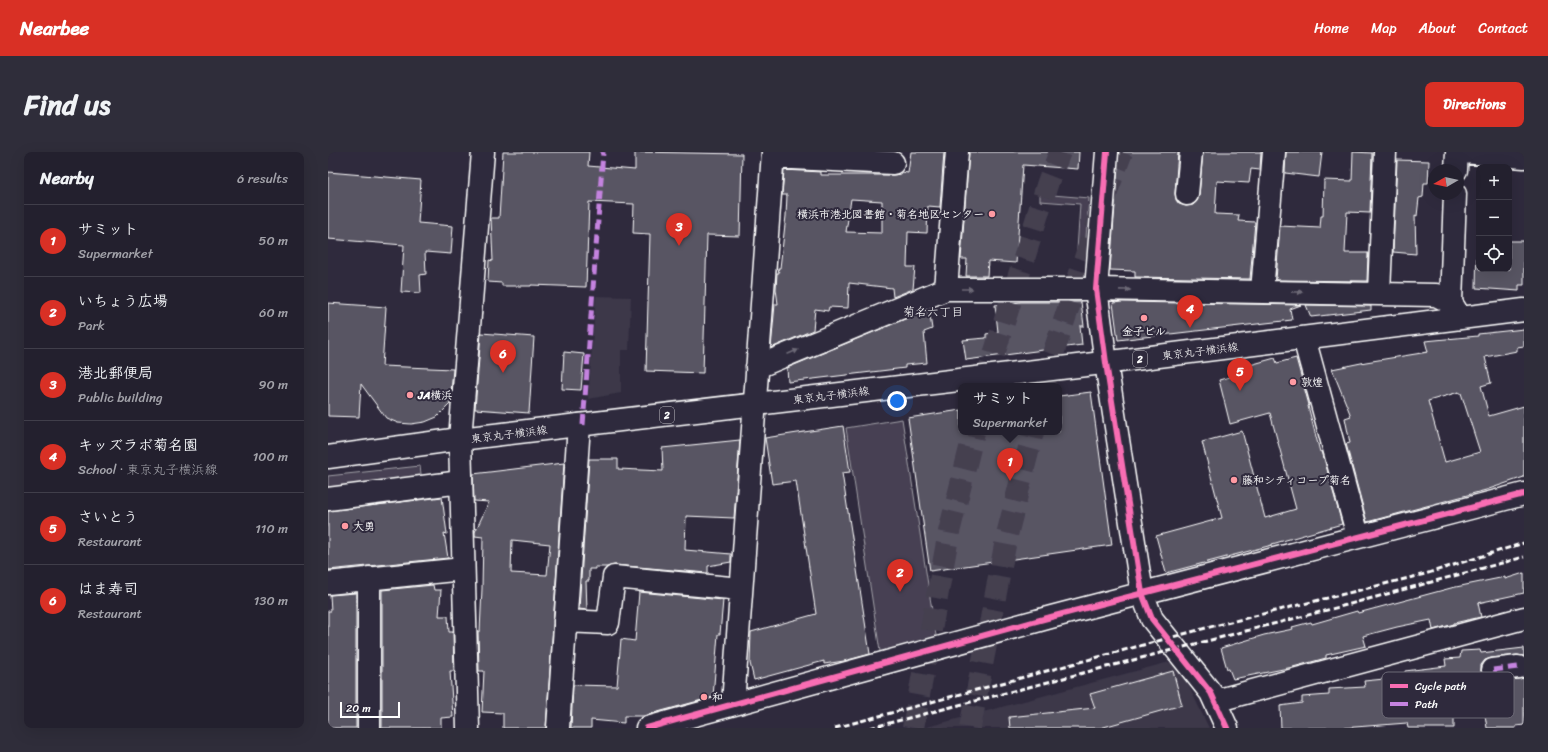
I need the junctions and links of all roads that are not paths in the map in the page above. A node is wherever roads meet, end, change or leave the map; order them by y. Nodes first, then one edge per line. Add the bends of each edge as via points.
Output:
1 (483, 152) edge
2 (957, 152) edge
3 (1107, 152) edge
4 (1191, 152) edge
5 (1274, 152) edge
6 (1385, 152) edge
7 (1457, 152) edge
8 (1464, 152) edge
9 (773, 155) edge
10 (1524, 157) edge
11 (893, 163) dead end
12 (1456, 164) edge
13 (1187, 194) dead end
14 (1455, 200) edge
15 (946, 289) junction
16 (1096, 289) junction
17 (1262, 292) junction
18 (1379, 293) junction
19 (1455, 310) junction
20 (1524, 310) edge
21 (1304, 338) junction
22 (1106, 363) junction
23 (758, 367) junction
24 (755, 404) junction
25 (579, 425) junction
26 (460, 439) junction
27 (328, 457) edge
28 (462, 482) junction
29 (1524, 494) edge
30 (328, 499) edge
31 (1358, 536) junction
32 (463, 569) junction
33 (369, 578) junction
34 (328, 583) edge
35 (741, 589) junction
36 (1142, 593) junction
37 (1524, 618) edge
38 (565, 621) junction
39 (1518, 667) dead end
40 (1493, 670) dead end
41 (1215, 701) junction
42 (733, 704) junction
43 (369, 728) edge
44 (468, 728) edge
45 (558, 728) edge
46 (647, 728) edge
47 (1227, 728) edge

1 - 26 street
2 - 15 street
3 - 16 street
4 - 13 street
5 - 17 street
6 - 18 street
7 - 12 street
8 - 10 street
9 - 11 street
9 - 23 street
14 - 19 street
15 -> 16 street
23 -> 15 street
16 -> 17 street
16 - 22 street
17 -> 18 street
18 - 19 street via 1436,294
19 - 20 street, 東京丸子横浜線 / 2
19 - 21 street, 東京丸子横浜線 / 2
21 - 22 street, 東京丸子横浜線 / 2
21 - 31 street
22 - 24 street, 東京丸子横浜線 / 2
22 - 36 street
23 - 24 street
24 - 25 street, 東京丸子横浜線 / 2
24 - 35 street
25 - 26 street, 東京丸子横浜線 / 2
25 - 38 street
26 - 27 street, 東京丸子横浜線 / 2
26 - 28 street
28 - 30 street
28 - 32 street
29 - 31 street
31 - 36 street
32 - 33 street
32 - 44 street
33 - 34 street
33 - 43 street
35 - 38 street via 614,577 608,623
35 - 42 street
36 - 41 street via 1152,619
36 - 42 street
37 - 41 street
38 - 45 street
39 - 40 street
41 - 47 street
42 - 46 street

